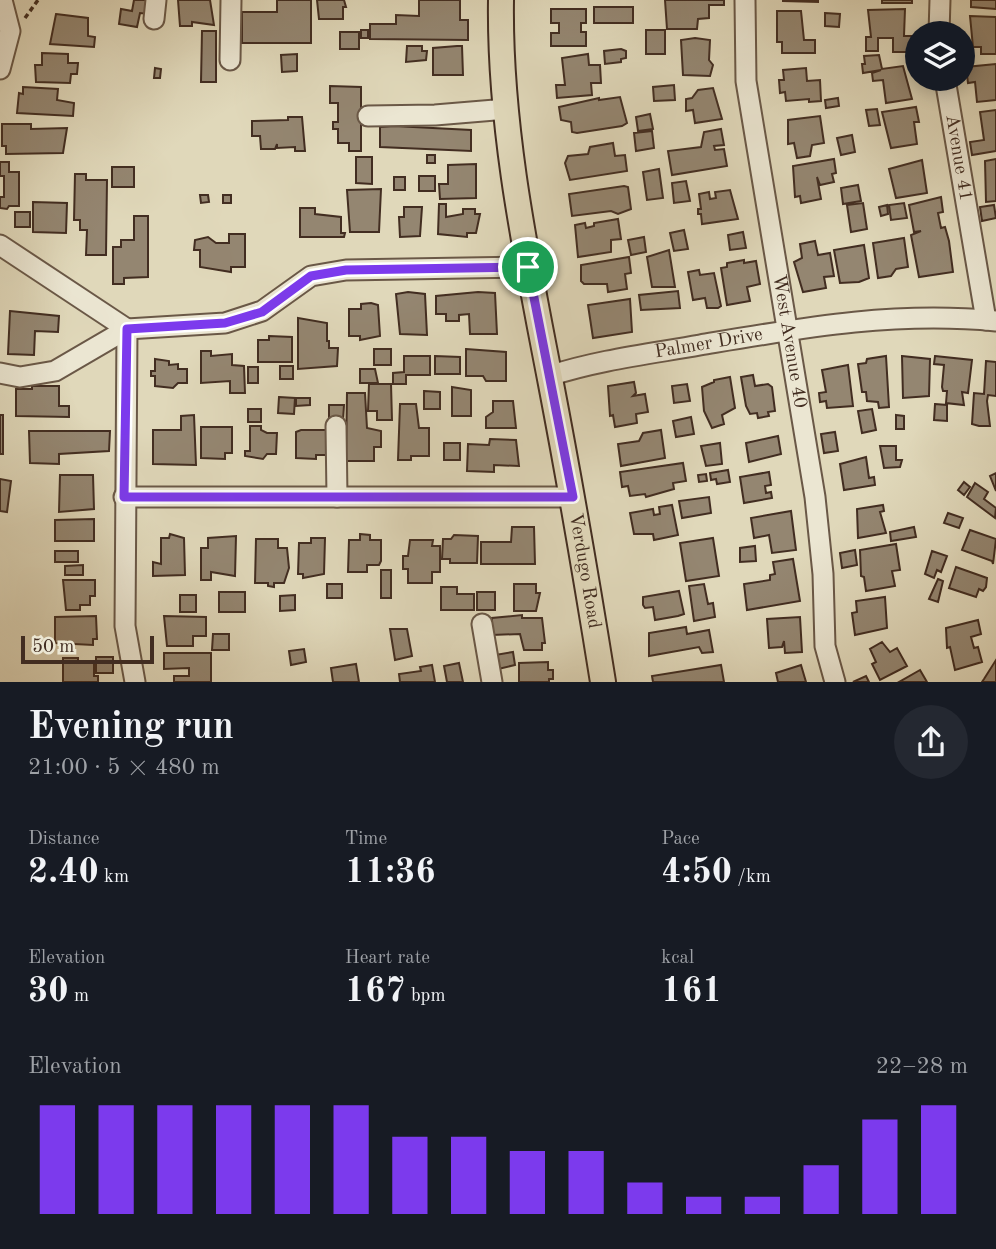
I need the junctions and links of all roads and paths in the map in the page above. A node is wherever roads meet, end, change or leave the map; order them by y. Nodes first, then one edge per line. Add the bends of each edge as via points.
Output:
1 (2, 0) edge
2 (231, 0) edge
3 (501, 0) edge
4 (745, 0) edge
5 (940, 0) edge
6 (939, 21) edge
7 (230, 60) dead end
8 (0, 69) edge
9 (947, 91) edge
10 (506, 98) junction
11 (368, 116) dead end
12 (0, 245) edge
13 (528, 267) junction
14 (991, 321) edge
15 (127, 329) junction
16 (787, 331) junction
17 (0, 373) edge
18 (550, 376) junction
19 (336, 426) dead end
20 (124, 497) junction
21 (337, 497) junction
22 (573, 497) junction
23 (482, 624) dead end
24 (135, 682) edge
25 (492, 682) edge
26 (603, 682) edge
27 (835, 682) edge

1 - 8 street via 10,31
2 - 7 street
3 - 10 main road, Verdugo Road
4 - 16 street, West Avenue 40 via 746,81
5 - 6 street
9 - 14 street, Avenue 41
10 - 11 street via 435,115
10 - 13 main road, Verdugo Road
12 - 15 street
13 - 15 street via 346,270 311,276 262,312 225,323
13 - 18 main road, Verdugo Road
14 - 16 street, Palmer Drive via 892,317
15 - 17 street via 55,371 20,377
15 - 20 street
16 - 18 street, Palmer Drive via 583,365
16 - 27 street, West Avenue 40 via 815,497 825,646
18 - 22 main road, Verdugo Road
19 - 21 street
20 - 21 street
20 - 24 street via 125,626
21 - 22 street
22 - 26 main road, Verdugo Road
23 - 25 street

